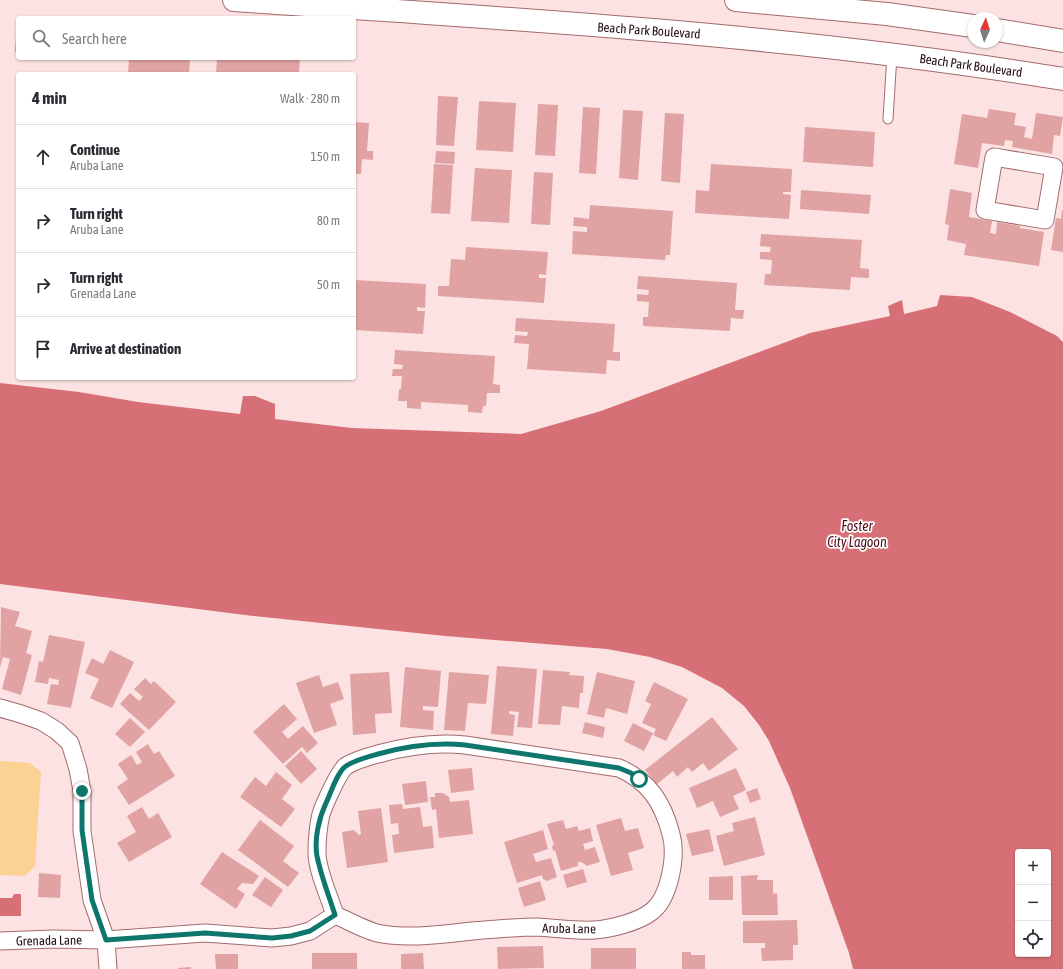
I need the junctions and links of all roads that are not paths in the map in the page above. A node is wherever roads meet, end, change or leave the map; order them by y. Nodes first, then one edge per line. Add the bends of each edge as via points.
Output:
1 (234, 0) edge
2 (736, 0) edge
3 (967, 25) edge
4 (1003, 31) edge
5 (1063, 41) edge
6 (892, 54) junction
7 (1063, 79) edge
8 (888, 119) dead end
9 (1056, 195) edge
10 (0, 708) edge
11 (335, 915) junction
12 (106, 940) junction
13 (0, 942) edge
14 (108, 969) edge

1 - 6 main road, Beach Park Boulevard via 717,36
2 - 3 main road via 887,14
4 - 5 main road
6 - 7 main road, Beach Park Boulevard
6 - 8 lane
9 - 9 street via 1054,167 994,157 985,210 1045,220
10 - 12 street via 41,721 70,743 82,791 82,830 92,900
11 - 11 street, Aruba Lane via 375,933 399,936 528,928 595,930 627,924 652,912 664,897 671,872 673,843 666,817 656,796 639,779 619,768 446,743 398,748 345,766 322,813 317,855
11 - 12 street via 310,931 291,936 272,938 205,933
12 - 13 street, Grenada Lane via 46,939
12 - 14 street

